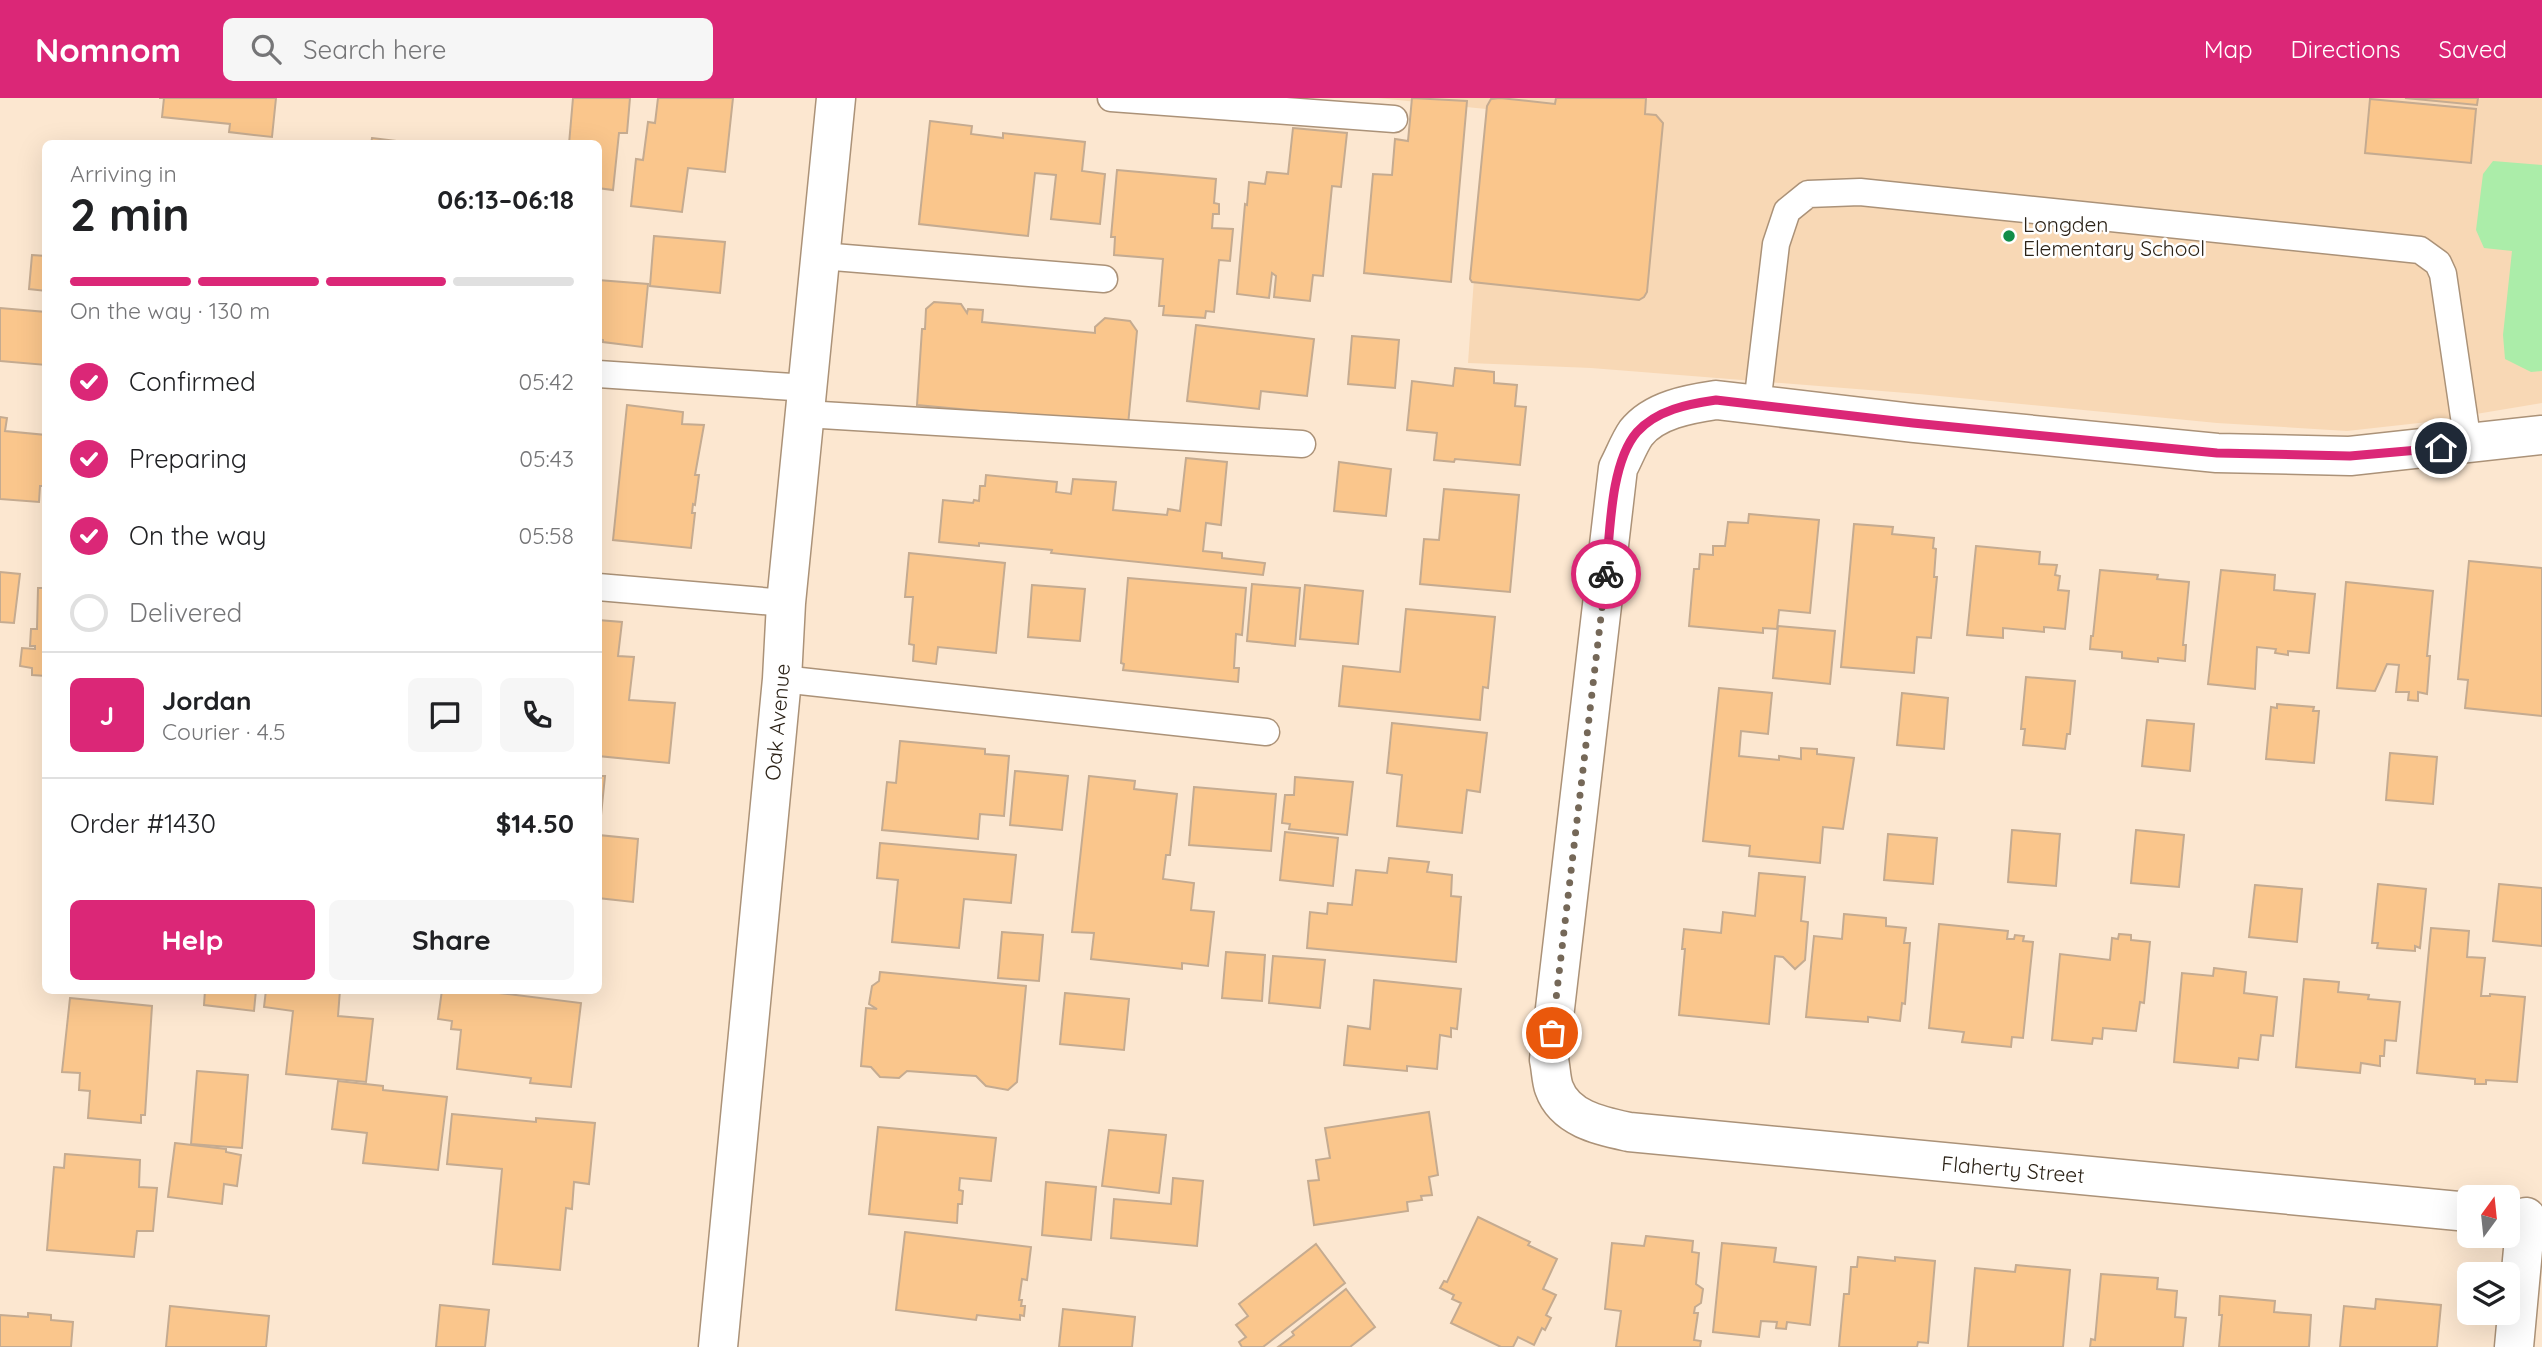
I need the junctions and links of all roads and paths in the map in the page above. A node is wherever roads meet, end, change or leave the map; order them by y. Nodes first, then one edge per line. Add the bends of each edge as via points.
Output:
1 (836, 98) edge
2 (1111, 98) edge
3 (1394, 119) dead end
4 (821, 256) junction
5 (1104, 279) dead end
6 (602, 375) edge
7 (807, 401) junction
8 (1758, 405) junction
9 (2542, 435) edge
10 (1302, 444) dead end
11 (2468, 444) junction
12 (602, 587) edge
13 (786, 603) junction
14 (782, 679) junction
15 (1266, 732) dead end
16 (2457, 1211) edge
17 (2525, 1217) edge
18 (718, 1347) edge
19 (2514, 1347) edge

1 - 4 street, Oak Avenue
2 - 3 lane
4 - 5 lane
4 - 7 street, Oak Avenue
6 - 7 lane
7 - 10 lane
7 - 13 street, Oak Avenue
8 - 11 street via 2217,453 2350,456
8 - 11 lane via 1776,244 1787,211 1808,194 1860,192 2420,250 2434,259 2443,274
8 - 16 street, Flaherty Street via 1716,400 1686,404 1658,416 1637,432 1618,468 1549,1060 1553,1087 1564,1105 1593,1124 1629,1132
9 - 11 street
12 - 13 lane
13 - 14 street, Oak Avenue
14 - 15 lane
14 - 18 street, Oak Avenue
17 - 19 street

